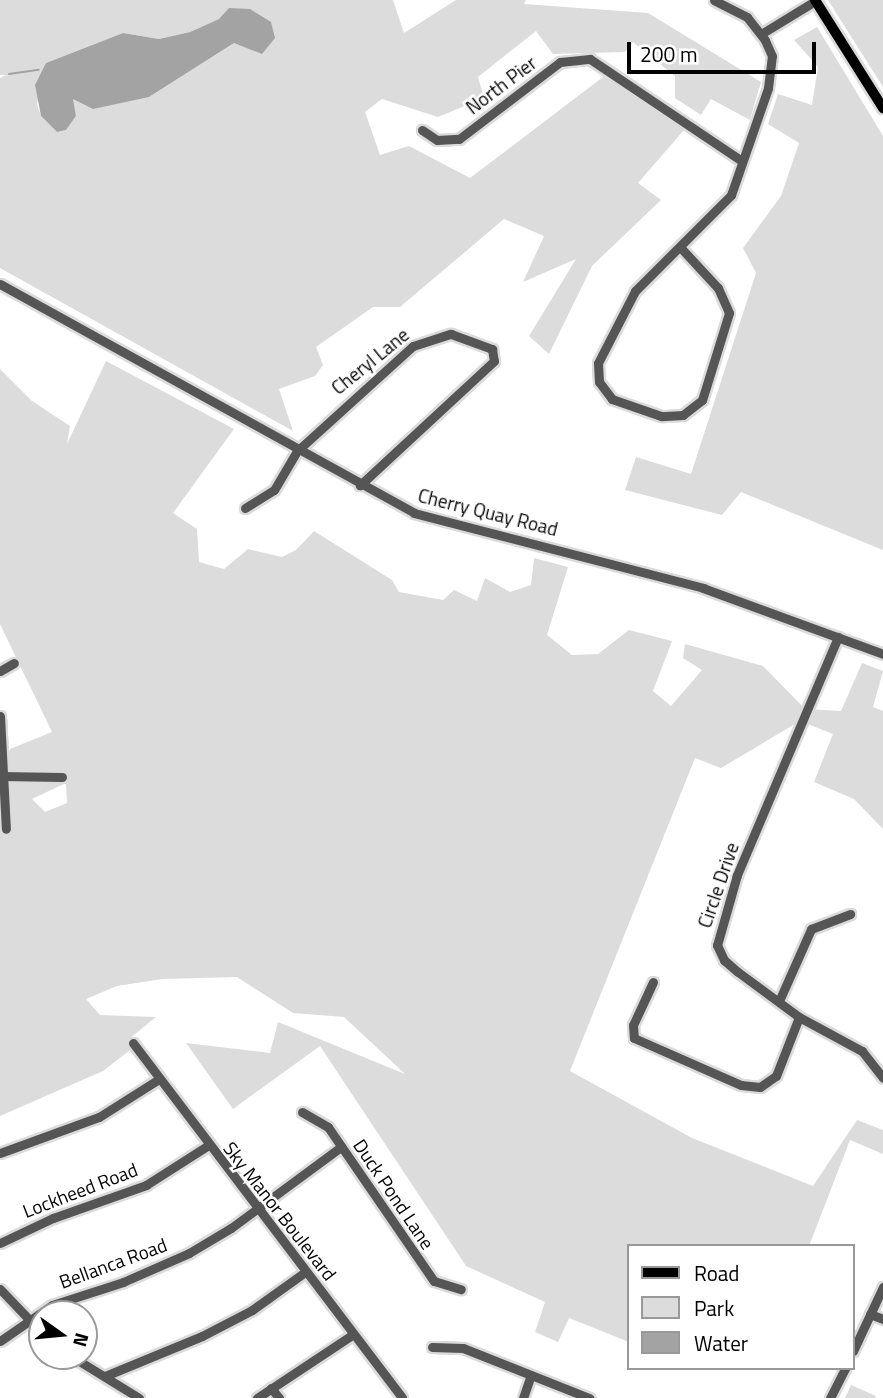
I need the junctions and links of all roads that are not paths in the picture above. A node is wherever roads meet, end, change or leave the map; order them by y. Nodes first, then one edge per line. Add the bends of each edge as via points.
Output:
1 (714, 0) edge
2 (815, 0) edge
3 (761, 34) junction
4 (883, 108) edge
5 (422, 130) dead end
6 (742, 161) junction
7 (680, 247) junction
8 (0, 285) edge
9 (297, 450) junction
10 (360, 485) junction
11 (244, 508) dead end
12 (838, 637) junction
13 (883, 654) edge
14 (14, 663) dead end
15 (0, 671) edge
16 (0, 716) edge
17 (2, 776) edge
18 (62, 777) dead end
19 (6, 829) dead end
20 (850, 914) dead end
21 (653, 982) dead end
22 (779, 1001) junction
23 (799, 1017) junction
24 (133, 1043) dead end
25 (883, 1078) edge
26 (159, 1079) junction
27 (302, 1112) dead end
28 (208, 1146) junction
29 (341, 1147) junction
30 (0, 1153) edge
31 (257, 1209) junction
32 (0, 1243) edge
33 (304, 1272) junction
34 (883, 1287) edge
35 (0, 1289) edge
36 (461, 1289) dead end
37 (870, 1314) junction
38 (26, 1319) junction
39 (883, 1319) edge
40 (352, 1335) junction
41 (0, 1341) edge
42 (432, 1347) dead end
43 (855, 1347) edge
44 (95, 1370) edge
45 (844, 1370) edge
46 (531, 1375) junction
47 (105, 1376) junction
48 (271, 1388) junction
49 (139, 1398) edge
50 (257, 1398) edge
51 (279, 1398) edge
52 (402, 1398) edge
53 (523, 1398) edge
54 (589, 1398) edge
55 (830, 1398) edge

1 - 3 street via 747,17
2 - 3 street
2 - 4 main road
3 - 6 street via 772,66
5 - 6 street, North Pier via 437,140 458,139 560,62 590,59
6 - 7 street via 731,195
7 - 7 street via 719,288 729,313 702,400 683,415 661,416 612,399 599,382 598,363 635,291
8 - 9 street, Cherry Quay Road
9 - 10 street, Cherry Quay Road
9 - 10 street, Cheryl Lane via 360,390 428,338 463,335 492,349 494,361
9 - 11 street via 274,489 260,503
10 - 12 street, Cherry Quay Road via 414,513 691,584
12 - 13 street, Cherry Quay Road
12 - 22 street, Circle Drive via 718,929 717,944 724,960
14 - 15 street
16 - 17 street
17 - 18 street
17 - 19 street
20 - 22 street via 811,929
21 - 23 street via 633,1025 634,1038 741,1085 760,1087 776,1076
22 - 23 street, Circle Drive
23 - 25 street, Circle Drive via 862,1051
24 - 26 street, Sky Manor Boulevard
26 - 28 street, Sky Manor Boulevard
26 - 30 street via 99,1117
27 - 29 street, Duck Pond Lane via 321,1120
28 - 31 street, Sky Manor Boulevard
28 - 32 street, Lockheed Road via 146,1185 52,1218
29 - 31 street, Bellanca Road
29 - 36 street, Duck Pond Lane via 428,1274 434,1281
31 - 33 street, Sky Manor Boulevard
31 - 38 street, Bellanca Road via 154,1270 51,1305
33 - 40 street, Sky Manor Boulevard
33 - 47 street via 251,1310 202,1336
34 - 37 street
35 - 38 street
37 - 39 street
37 - 43 street
38 - 41 street, Bellanca Road
40 - 48 street
40 - 52 street, Sky Manor Boulevard
42 - 46 street via 463,1348
44 - 47 street
45 - 55 street
46 - 53 street
46 - 54 street
47 - 49 street
48 - 50 street
48 - 51 street

